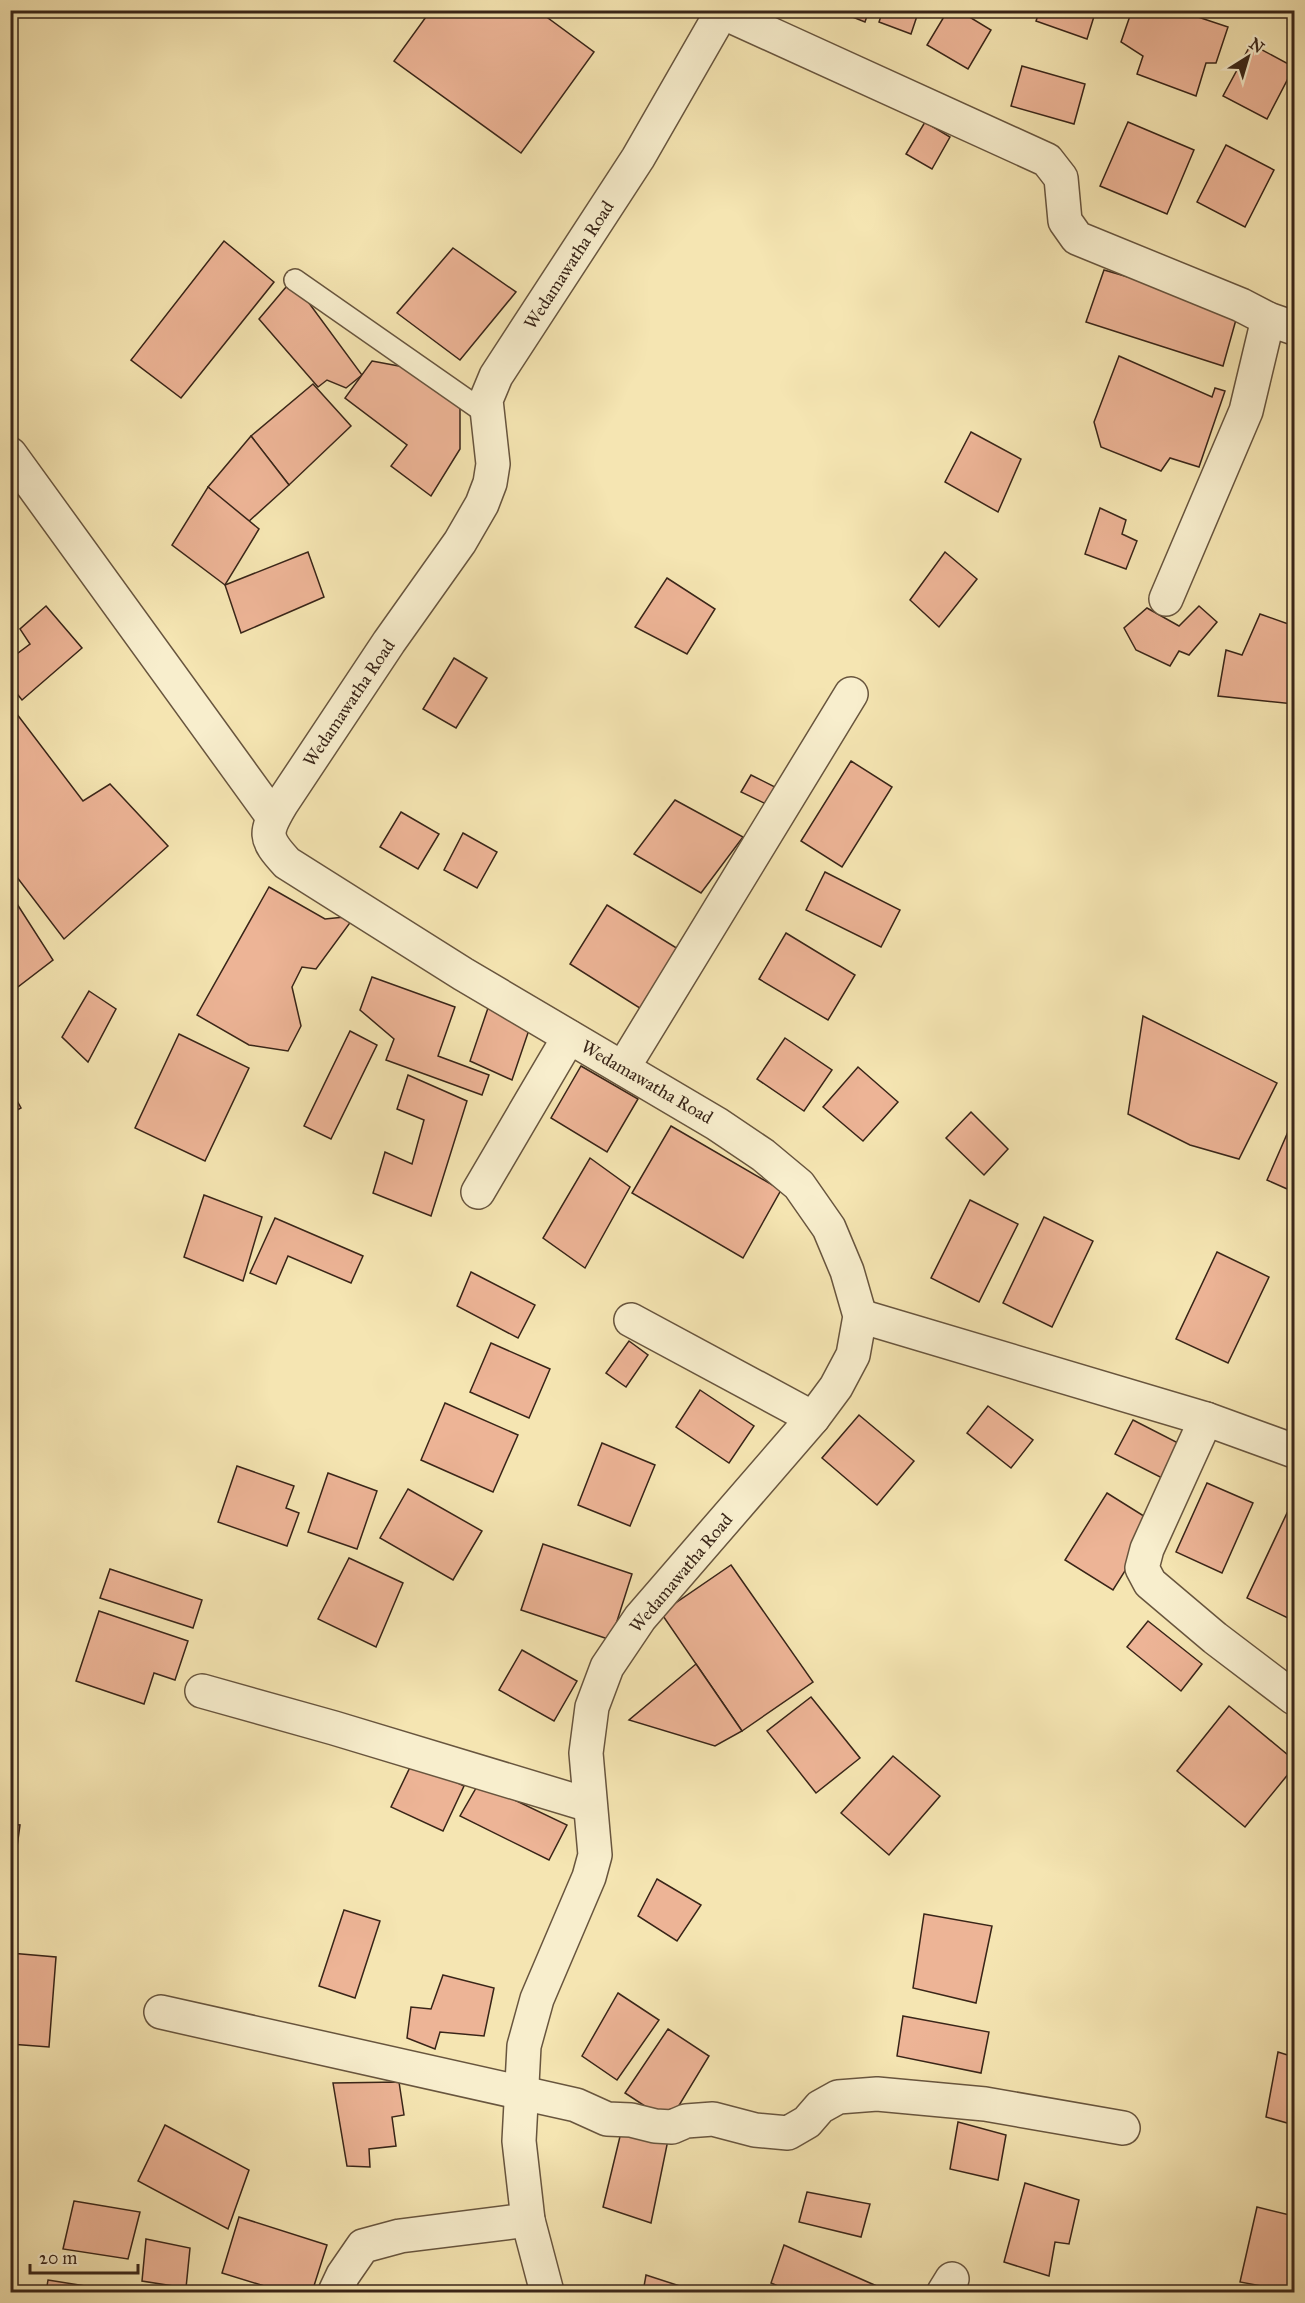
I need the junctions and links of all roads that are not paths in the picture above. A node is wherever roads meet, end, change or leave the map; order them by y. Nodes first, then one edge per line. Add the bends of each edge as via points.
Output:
1 (723, 11) edge
2 (295, 280) dead end
3 (1281, 323) edge
4 (488, 414) junction
5 (10, 454) edge
6 (1166, 599) dead end
7 (851, 694) dead end
8 (273, 817) junction
9 (569, 1037) junction
10 (623, 1068) junction
11 (478, 1192) dead end
12 (860, 1316) junction
13 (631, 1320) dead end
14 (813, 1418) junction
15 (1206, 1419) junction
16 (1294, 1451) edge
17 (202, 1691) dead end
18 (1294, 1698) edge
19 (589, 1805) junction
20 (161, 2012) dead end
21 (521, 2093) junction
22 (1124, 2128) dead end
23 (528, 2220) junction
24 (335, 2292) edge
25 (547, 2292) edge

1 - 3 street via 1047,160 1061,178 1065,221 1077,238
1 - 4 street, Wedamawatha Road via 638,158 496,376 486,400
2 - 4 lane
3 - 6 street
4 - 8 street, Wedamawatha Road via 493,464 482,504
5 - 8 street
7 - 10 street
8 - 9 street, Wedamawatha Road via 268,831 271,845 287,863
9 - 10 street, Wedamawatha Road
9 - 11 street
10 - 12 street, Wedamawatha Road via 717,1124 799,1185 829,1227
12 - 14 street, Wedamawatha Road via 853,1354 836,1387
12 - 15 street
13 - 14 street
14 - 19 street, Wedamawatha Road via 640,1618 607,1667 592,1707 586,1753
15 - 16 street
15 - 18 street via 1142,1568 1150,1583
17 - 19 street
19 - 21 street, Wedamawatha Road via 595,1855 537,1999 524,2046
20 - 21 street
21 - 22 street via 576,2105 607,2119 656,2127 713,2119 755,2130 788,2133 838,2097 877,2094 986,2104
21 - 23 street, Wedamawatha Road via 519,2141
23 - 24 street via 400,2236 363,2246
23 - 25 street, Wedamawatha Road

